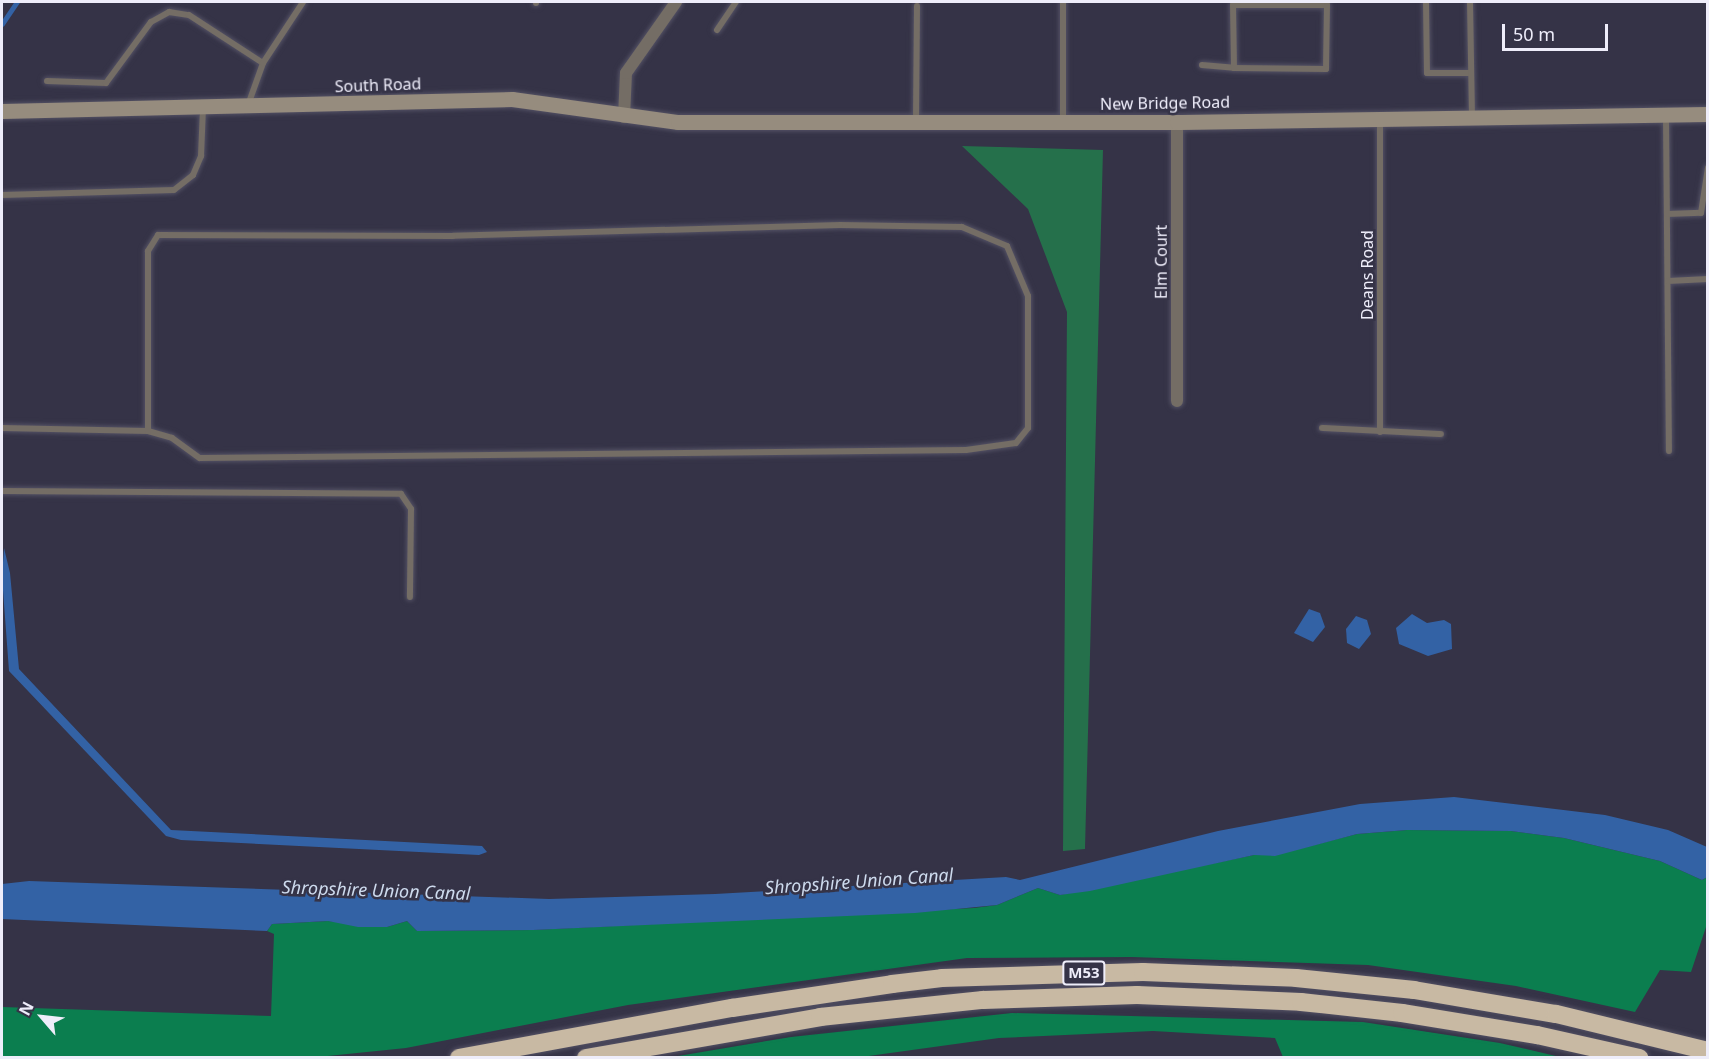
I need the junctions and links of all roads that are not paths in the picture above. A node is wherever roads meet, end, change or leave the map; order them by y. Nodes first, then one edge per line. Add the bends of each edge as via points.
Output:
1 (303, 2) edge
2 (676, 2) edge
3 (736, 2) edge
4 (1063, 2) edge
5 (1426, 2) edge
6 (1470, 2) edge
7 (917, 6) dead end
8 (717, 30) dead end
9 (263, 63) junction
10 (1203, 65) dead end
11 (1234, 68) junction
12 (1471, 73) junction
13 (47, 81) dead end
14 (248, 106) junction
15 (203, 107) junction
16 (2, 111) edge
17 (1707, 114) edge
18 (1666, 115) junction
19 (624, 117) junction
20 (1380, 117) junction
21 (1472, 117) junction
22 (916, 122) junction
23 (1063, 122) junction
24 (1177, 122) junction
25 (1707, 168) edge
26 (2, 195) edge
27 (1667, 214) junction
28 (1707, 279) edge
29 (1668, 281) junction
30 (1177, 401) dead end
31 (2, 428) edge
32 (1322, 428) dead end
33 (148, 431) junction
34 (1380, 432) junction
35 (1441, 434) dead end
36 (1669, 451) dead end
37 (2, 491) edge
38 (410, 597) dead end
39 (1707, 1051) edge
40 (459, 1058) edge
41 (586, 1058) edge
42 (1639, 1058) edge

1 - 9 lane
2 - 19 street via 626,73
3 - 8 lane
4 - 23 lane
5 - 12 lane via 1427,73
6 - 12 lane
7 - 22 lane
9 - 13 lane via 189,15 169,12 151,21 106,83
9 - 14 lane
10 - 11 lane
11 - 11 lane via 1233,5 1327,5 1326,69
12 - 21 lane
14 - 15 street, South Road
14 - 19 street, South Road via 512,99
15 - 16 street, South Road
15 - 26 lane via 201,156 193,175 174,190
17 - 18 street, New Bridge Road
18 - 21 street, New Bridge Road
18 - 27 lane
19 - 22 street, New Bridge Road via 678,122
20 - 21 street, New Bridge Road
20 - 24 street, New Bridge Road
20 - 34 lane, Deans Road
22 - 23 street, New Bridge Road
23 - 24 street, New Bridge Road
24 - 30 street, Elm Court
25 - 27 lane via 1701,213
27 - 29 lane
28 - 29 lane
29 - 36 lane
31 - 33 lane
32 - 34 lane
33 - 33 lane via 148,251 158,235 453,236 840,225 962,227 1007,246 1028,296 1028,428 1016,443 966,450 200,458 172,438
34 - 35 lane
37 - 38 lane via 402,494 411,509
39 - 40 highway, M53 via 1556,1014 1414,990 1296,978 1143,972 942,978 892,984 732,1008
41 - 42 highway, M53 via 820,1017 983,1000 1137,995 1301,1002 1402,1013 1537,1035

